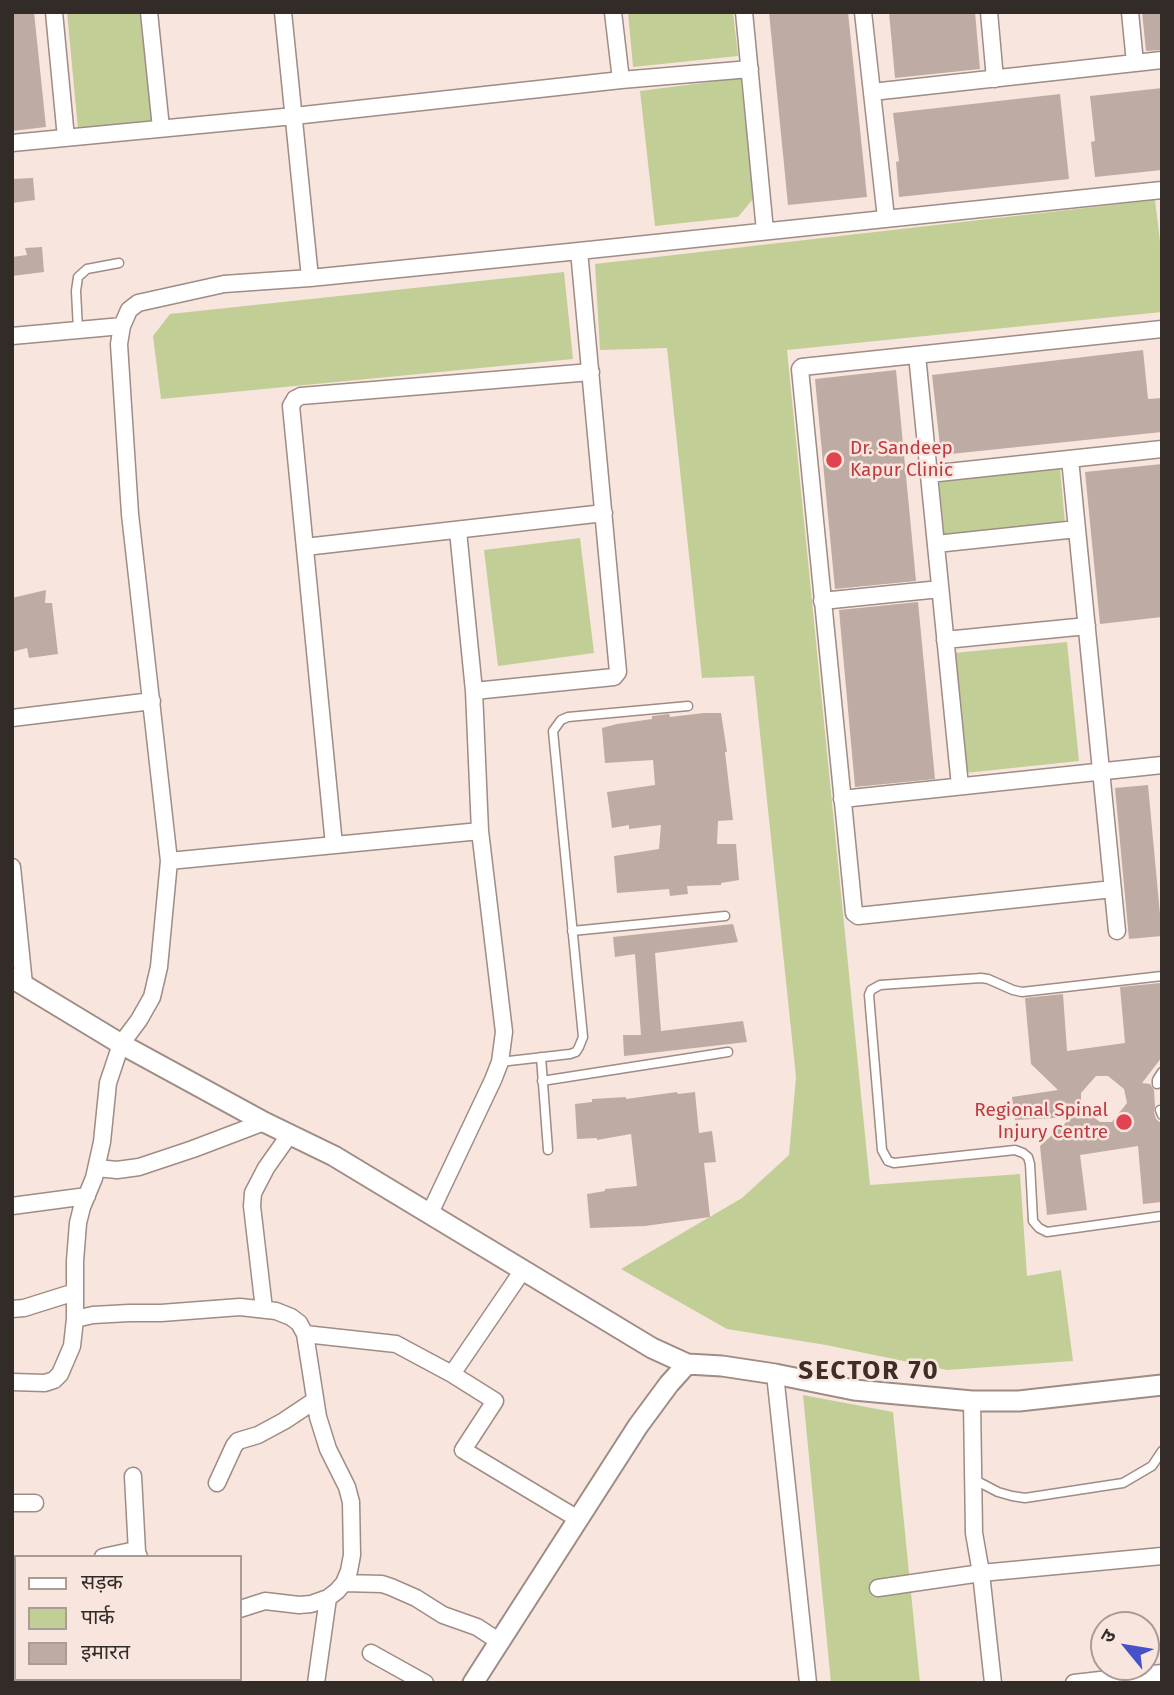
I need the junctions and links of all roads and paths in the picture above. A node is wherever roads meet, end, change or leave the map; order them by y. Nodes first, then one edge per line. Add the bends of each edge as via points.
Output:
1 (54, 12) edge
2 (149, 12) edge
3 (284, 12) edge
4 (613, 12) edge
5 (744, 12) edge
6 (863, 12) edge
7 (989, 12) edge
8 (1130, 12) edge
9 (1162, 60) edge
10 (1135, 63) junction
11 (750, 69) junction
12 (995, 79) junction
13 (621, 80) junction
14 (872, 92) junction
15 (294, 116) junction
16 (160, 128) junction
17 (66, 138) junction
18 (12, 143) edge
19 (1162, 190) edge
20 (886, 218) junction
21 (765, 231) junction
22 (579, 251) junction
23 (119, 263) dead end
24 (310, 278) junction
25 (122, 326) junction
26 (1162, 329) edge
27 (78, 330) junction
28 (12, 336) edge
29 (917, 355) junction
30 (590, 372) junction
31 (1162, 450) edge
32 (1070, 459) junction
33 (929, 474) junction
34 (604, 513) junction
35 (1077, 529) junction
36 (458, 531) junction
37 (936, 544) junction
38 (305, 547) junction
39 (940, 589) junction
40 (822, 601) junction
41 (1087, 626) junction
42 (945, 640) junction
43 (474, 691) junction
44 (152, 701) junction
45 (688, 706) dead end
46 (12, 718) edge
47 (1162, 765) edge
48 (1101, 772) junction
49 (960, 786) junction
50 (842, 799) junction
51 (480, 831) junction
52 (334, 845) junction
53 (169, 861) junction
54 (12, 867) edge
55 (1113, 889) junction
56 (725, 916) dead end
57 (572, 931) junction
58 (1117, 931) dead end
59 (1162, 976) edge
60 (18, 981) edge
61 (121, 1044) junction
62 (728, 1052) dead end
63 (541, 1058) junction
64 (500, 1062) junction
65 (1162, 1072) edge
66 (542, 1081) junction
67 (1157, 1084) dead end
68 (264, 1122) junction
69 (290, 1133) junction
70 (548, 1150) dead end
71 (97, 1168) junction
72 (87, 1196) junction
73 (12, 1206) edge
74 (430, 1213) junction
75 (1162, 1216) edge
76 (523, 1270) junction
77 (75, 1292) junction
78 (12, 1309) edge
79 (264, 1309) junction
80 (75, 1319) junction
81 (304, 1334) junction
82 (687, 1364) junction
83 (452, 1374) junction
84 (775, 1374) junction
85 (12, 1382) edge
86 (1162, 1385) edge
87 (314, 1401) junction
88 (972, 1401) junction
89 (1162, 1451) edge
90 (133, 1476) dead end
91 (973, 1479) junction
92 (217, 1483) dead end
93 (12, 1503) edge
94 (35, 1503) dead end
95 (578, 1519) junction
96 (138, 1554) edge
97 (112, 1555) edge
98 (1162, 1556) edge
99 (981, 1573) junction
100 (344, 1583) junction
101 (878, 1588) dead end
102 (328, 1598) junction
103 (242, 1608) edge
104 (500, 1642) junction
105 (371, 1653) dead end
106 (1162, 1673) edge
107 (1084, 1682) edge
108 (316, 1683) edge
109 (425, 1683) edge
110 (473, 1683) edge
111 (808, 1683) edge
112 (993, 1683) edge

1 - 17 street
2 - 16 street
3 - 15 street
4 - 13 street
5 - 11 street
6 - 14 street
7 - 12 street
8 - 10 street
9 - 10 street
10 - 12 street
11 - 13 street
11 - 21 street
12 - 14 street
13 - 15 street
14 - 20 street
15 - 16 street
15 - 24 street
16 - 17 street
17 - 18 street
19 - 20 street
20 - 21 street
21 - 22 street
22 - 24 street
22 - 30 street
23 - 27 lane via 87,269 78,277
24 - 25 street via 224,284 138,303 128,310
25 - 27 street
25 - 44 street via 119,344 130,514
26 - 29 street
27 - 28 street
29 - 33 street
29 - 40 street via 800,368
30 - 34 street
30 - 38 street via 295,399 291,406
31 - 32 street
32 - 33 street
32 - 35 street
33 - 37 street
34 - 36 street
34 - 43 street via 617,674
35 - 37 street
35 - 41 street
36 - 38 street
36 - 43 street
37 - 39 street
38 - 52 street
39 - 40 street
39 - 42 street
40 - 50 street
41 - 42 street
41 - 48 street
42 - 49 street
43 - 51 street
44 - 46 street
44 - 53 street
45 - 57 lane via 568,718 553,732
47 - 48 street
48 - 49 street
48 - 55 street
49 - 50 street
50 - 55 street via 856,915
51 - 52 street
51 - 64 street via 504,1032
52 - 53 street
53 - 61 street via 152,997
54 - 60 street
55 - 58 street
56 - 57 lane
57 - 63 lane via 583,1037 576,1052
59 - 75 lane via 1021,992 981,978 880,985 869,995 882,1150 888,1161 1023,1153 1030,1164 1033,1221 1047,1232
60 - 61 street
61 - 68 street
61 - 71 street via 106,1094
62 - 66 lane
63 - 64 lane
63 - 66 lane
64 - 74 street
65 - 67 lane
66 - 70 lane
68 - 69 street
68 - 71 street via 139,1167
69 - 74 street
69 - 79 street via 253,1193
71 - 72 street
72 - 73 street
72 - 77 street via 78,1223
74 - 76 street
76 - 82 street via 652,1348
76 - 83 street
77 - 78 street
77 - 80 street
79 - 80 street via 212,1308
79 - 81 street via 291,1317
80 - 85 street via 72,1346 60,1374 45,1383
81 - 83 street via 396,1344
81 - 87 street
82 - 84 street
82 - 95 street via 638,1426
83 - 95 street via 495,1401 463,1450
84 - 88 street via 853,1391
84 - 111 street
86 - 88 street via 1018,1401
87 - 92 street via 258,1435 238,1441
87 - 100 street via 351,1502 352,1555
88 - 91 street
89 - 91 lane via 1152,1466 1123,1483 1025,1498 998,1492
90 - 96 street
91 - 99 street via 974,1533
93 - 94 street
95 - 104 street
96 - 97 street
98 - 99 street
99 - 101 street
99 - 112 street
100 - 102 street
100 - 104 street via 391,1587
102 - 103 street via 299,1605 265,1601
102 - 108 street
104 - 110 street
105 - 109 street
106 - 107 street

